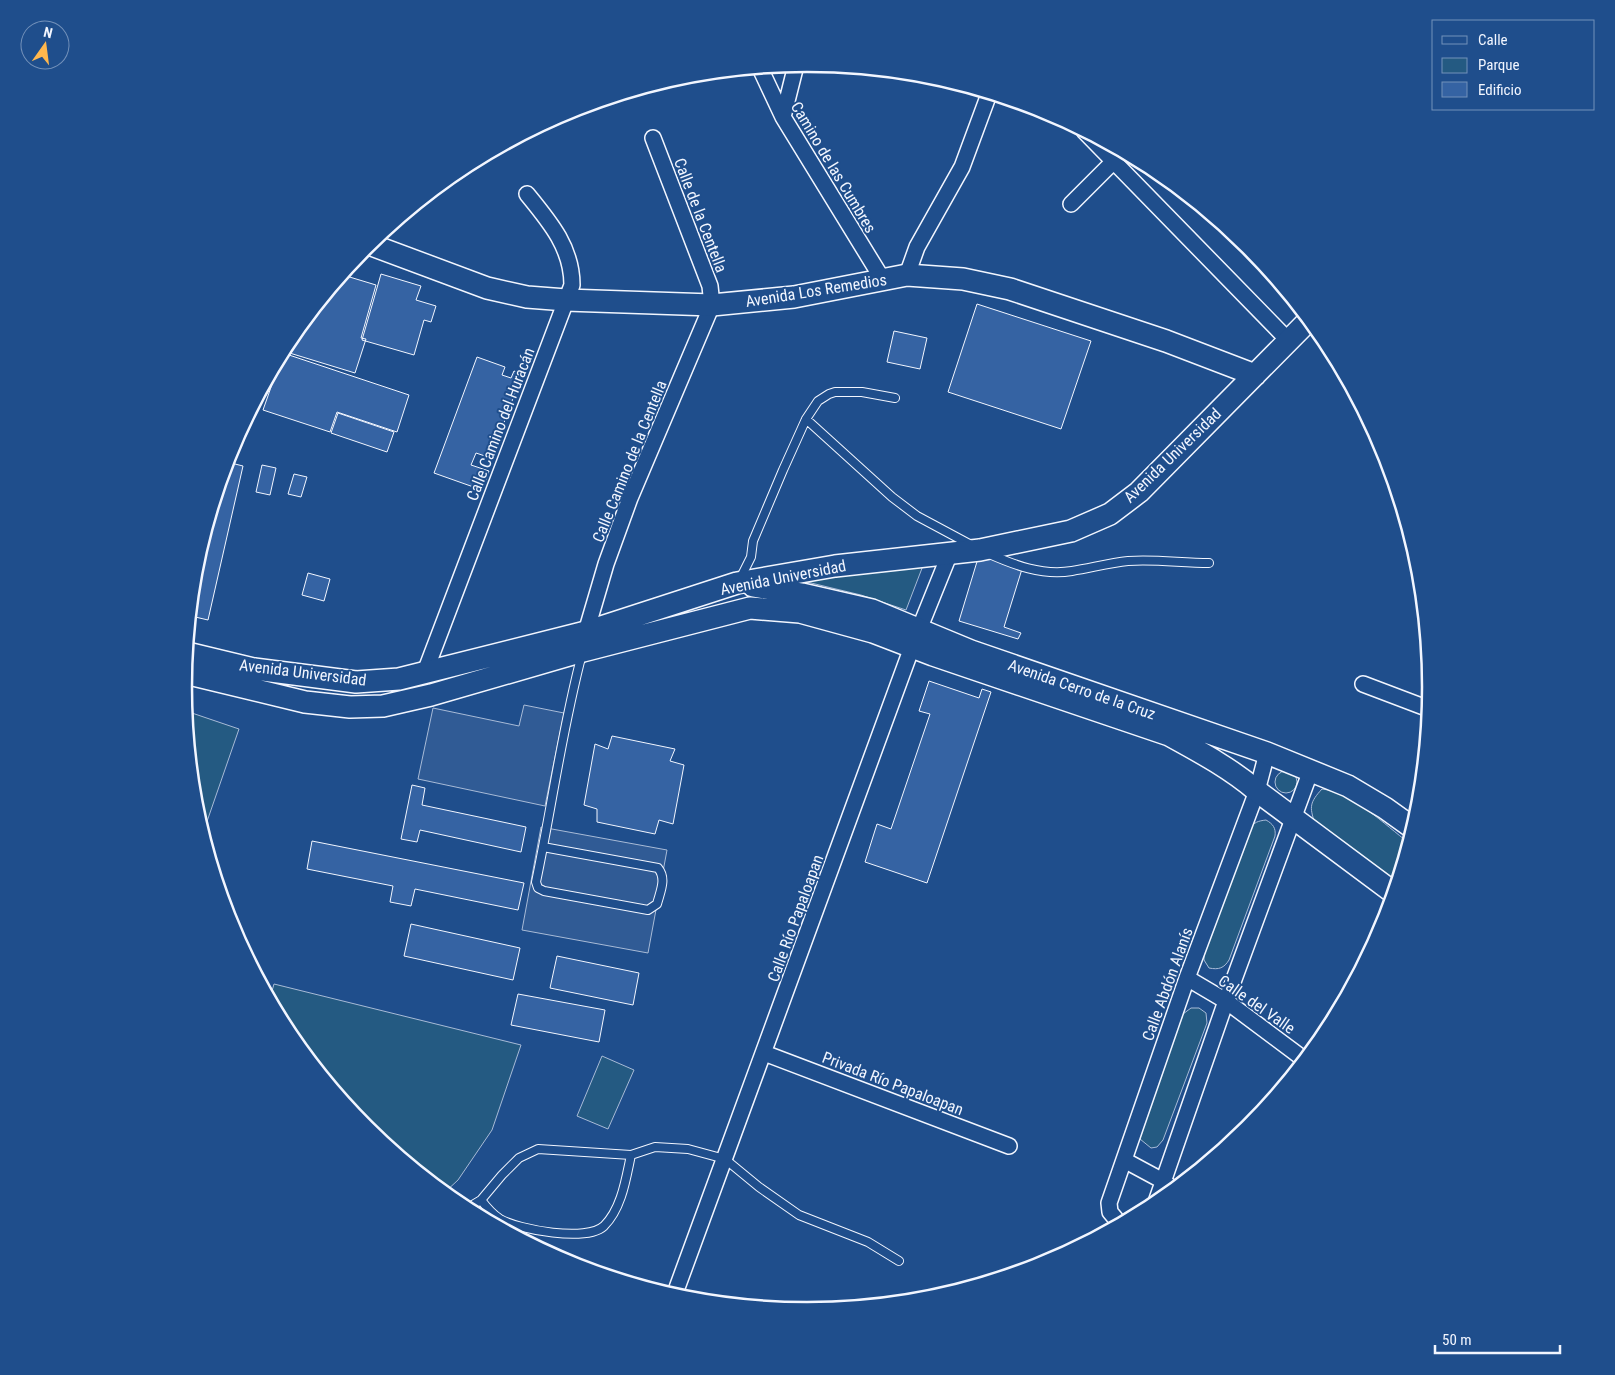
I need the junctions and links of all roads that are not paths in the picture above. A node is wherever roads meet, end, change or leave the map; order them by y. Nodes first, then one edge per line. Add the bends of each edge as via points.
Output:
1 (794, 73) edge
2 (763, 74) edge
3 (987, 99) edge
4 (783, 117) junction
5 (653, 138) dead end
6 (1119, 157) edge
7 (1120, 158) edge
8 (527, 194) dead end
9 (1071, 204) dead end
10 (379, 248) edge
11 (907, 275) junction
12 (883, 280) junction
13 (566, 300) junction
14 (712, 305) junction
15 (1304, 325) edge
16 (1288, 340) junction
17 (1255, 375) junction
18 (895, 398) dead end
19 (806, 419) junction
20 (980, 550) junction
21 (950, 553) junction
22 (1209, 563) dead end
23 (738, 583) junction
24 (750, 608) joint
25 (916, 638) junction
26 (584, 642) junction
27 (194, 655) edge
28 (425, 672) junction
29 (193, 675) edge
30 (1363, 684) dead end
31 (1422, 706) edge
32 (1267, 753) junction
33 (1311, 770) junction
34 (1257, 791) junction
35 (1293, 816) junction
36 (1407, 823) edge
37 (543, 847) junction
38 (1389, 889) edge
39 (1187, 978) junction
40 (1226, 1001) junction
41 (764, 1053) junction
42 (1299, 1056) edge
43 (1009, 1146) dead end
44 (631, 1155) junction
45 (724, 1159) junction
46 (1124, 1160) junction
47 (1168, 1185) edge
48 (1168, 1186) edge
49 (482, 1200) junction
50 (474, 1204) edge
51 (1116, 1219) edge
52 (899, 1261) dead end
53 (677, 1288) edge

1 - 4 street
2 - 4 street, Camino de las Cumbres
3 - 11 street via 962,167 917,247
4 - 12 street, Camino de las Cumbres
5 - 14 street, Calle de la Centella via 710,286
6 - 9 street
7 - 16 street
8 - 13 street, Calle Camino del Huracán via 554,227 563,245 572,273 572,285
10 - 13 street, Avenida Los Remedios via 487,288 527,297
11 - 12 street, Avenida Los Remedios
11 - 17 street, Avenida Los Remedios via 963,279 1010,289 1166,341
12 - 14 street, Avenida Los Remedios via 794,297
13 - 14 street, Avenida Los Remedios
13 - 28 street, Calle Camino del Huracán
14 - 26 street, Calle Camino de la Centella via 630,498 606,564
15 - 16 street, Avenida Universidad
16 - 17 street, Avenida Universidad
17 - 20 street, Avenida Universidad via 1139,492 1110,514 1071,531
18 - 19 lane via 862,392 829,394 818,401
19 - 20 lane via 917,516
19 - 23 lane
20 - 21 street, Avenida Universidad
20 - 22 lane via 1030,570 1050,572 1070,572 1128,561
21 - 23 street, Avenida Universidad via 835,566
21 - 25 street, Calle Río Papaloapan
23 - 25 street, Avenida Cerro de la Cruz via 872,610
23 - 26 street, Avenida Universidad
24 - 25 street, Avenida Cerro de la Cruz via 800,612 872,632
24 - 26 street, Avenida Universidad
25 - 32 street, Avenida Cerro de la Cruz via 970,651
25 - 34 street, Avenida Cerro de la Cruz via 1169,735 1239,775
25 - 41 street, Calle Río Papaloapan
26 - 28 street, Avenida Universidad
26 - 29 street, Avenida Universidad via 431,695 384,706 350,707 306,702
26 - 37 lane via 568,709
27 - 28 street, Avenida Universidad via 254,669 356,682 399,679
30 - 31 street
32 - 33 street, Avenida Cerro de la Cruz
32 - 34 street, Calle Abdón Alanís
33 - 35 street
33 - 36 street, Avenida Cerro de la Cruz via 1348,786
34 - 35 street, Avenida Cerro de la Cruz
34 - 39 street, Calle Abdón Alanís
35 - 38 street, Avenida Cerro de la Cruz
35 - 40 street
37 - 37 lane via 658,868 663,879 657,904 648,910 544,891 536,882
39 - 40 street, Calle del Valle
39 - 46 street, Calle Abdón Alanís
40 - 42 street, Calle del Valle
40 - 47 street
41 - 43 street, Privada Río Papaloapan
41 - 45 street, Calle Río Papaloapan
44 - 45 lane via 655,1147 672,1147 688,1148
44 - 49 lane via 538,1149 519,1158
44 - 49 lane via 616,1208 602,1228 589,1233 548,1232 502,1220 490,1212
45 - 52 lane via 799,1215 868,1242
45 - 53 street, Calle Río Papaloapan
46 - 48 street
46 - 51 street, Calle Abdón Alanís via 1109,1203 1110,1212
49 - 50 lane

